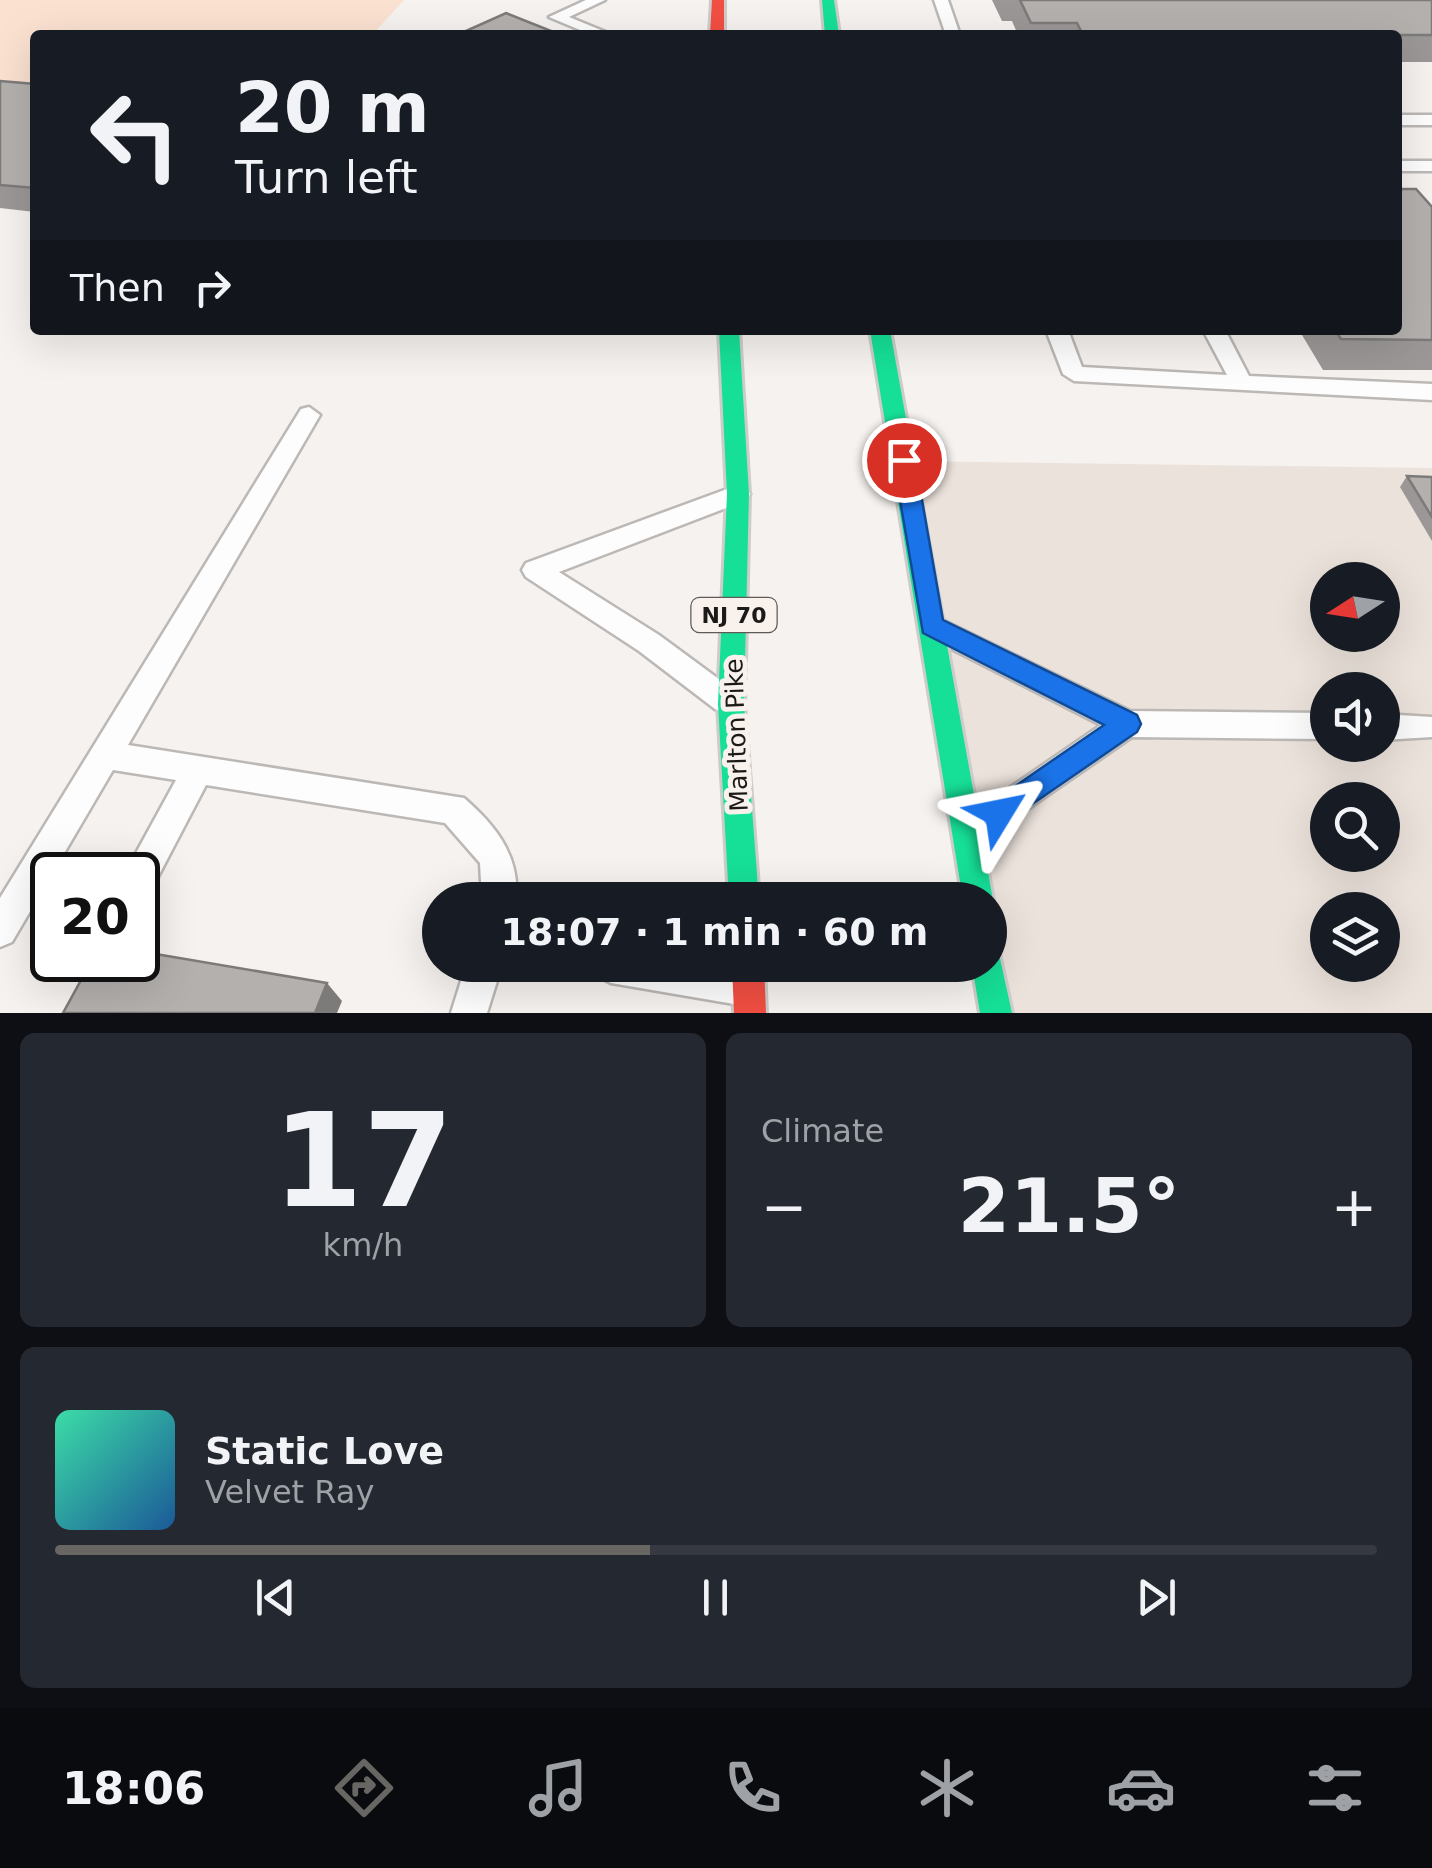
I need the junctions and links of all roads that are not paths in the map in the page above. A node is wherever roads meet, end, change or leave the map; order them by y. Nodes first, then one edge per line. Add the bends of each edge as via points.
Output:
1 (598, 0) edge
2 (718, 0) edge
3 (828, 0) edge
4 (941, 0) edge
5 (592, 30) edge
6 (717, 30) edge
7 (831, 30) edge
8 (951, 30) edge
9 (1402, 120) edge
10 (1432, 120) edge
11 (1402, 166) edge
12 (1432, 166) edge
13 (729, 335) edge
14 (881, 335) edge
15 (1060, 335) edge
16 (1217, 335) edge
17 (1242, 383) junction
18 (1432, 392) edge
19 (310, 415) dead end
20 (738, 494) junction
21 (932, 626) junction
22 (731, 704) junction
23 (1128, 724) junction
24 (1310, 726) edge
25 (1400, 727) edge
26 (1423, 727) dead end
27 (105, 755) junction
28 (199, 768) junction
29 (967, 836) junction
30 (153, 852) edge
31 (501, 882) edge
32 (743, 882) edge
33 (975, 882) edge
34 (0, 930) edge
35 (479, 982) edge
36 (709, 982) edge
37 (991, 982) edge
38 (750, 989) edge
39 (469, 1013) edge
40 (996, 1013) edge

1 - 5 lane via 556,17
2 - 6 highway
3 - 7 highway
4 - 8 lane
9 - 10 lane
11 - 12 lane
13 - 20 highway, Marlton Pike / NJ 70
14 - 21 highway
15 - 17 lane via 1074,374
16 - 17 lane
17 - 18 lane
19 - 27 lane
20 - 22 highway, Marlton Pike / NJ 70
20 - 22 lane via 536,570
21 - 23 lane
21 - 29 highway
22 - 32 highway, Marlton Pike / NJ 70
23 - 24 lane
23 - 29 lane
25 - 26 lane
27 - 28 lane
27 - 34 lane
28 - 30 lane
28 - 31 lane via 453,808 488,840
29 - 33 highway
35 - 39 lane
36 - 38 lane
37 - 40 highway

